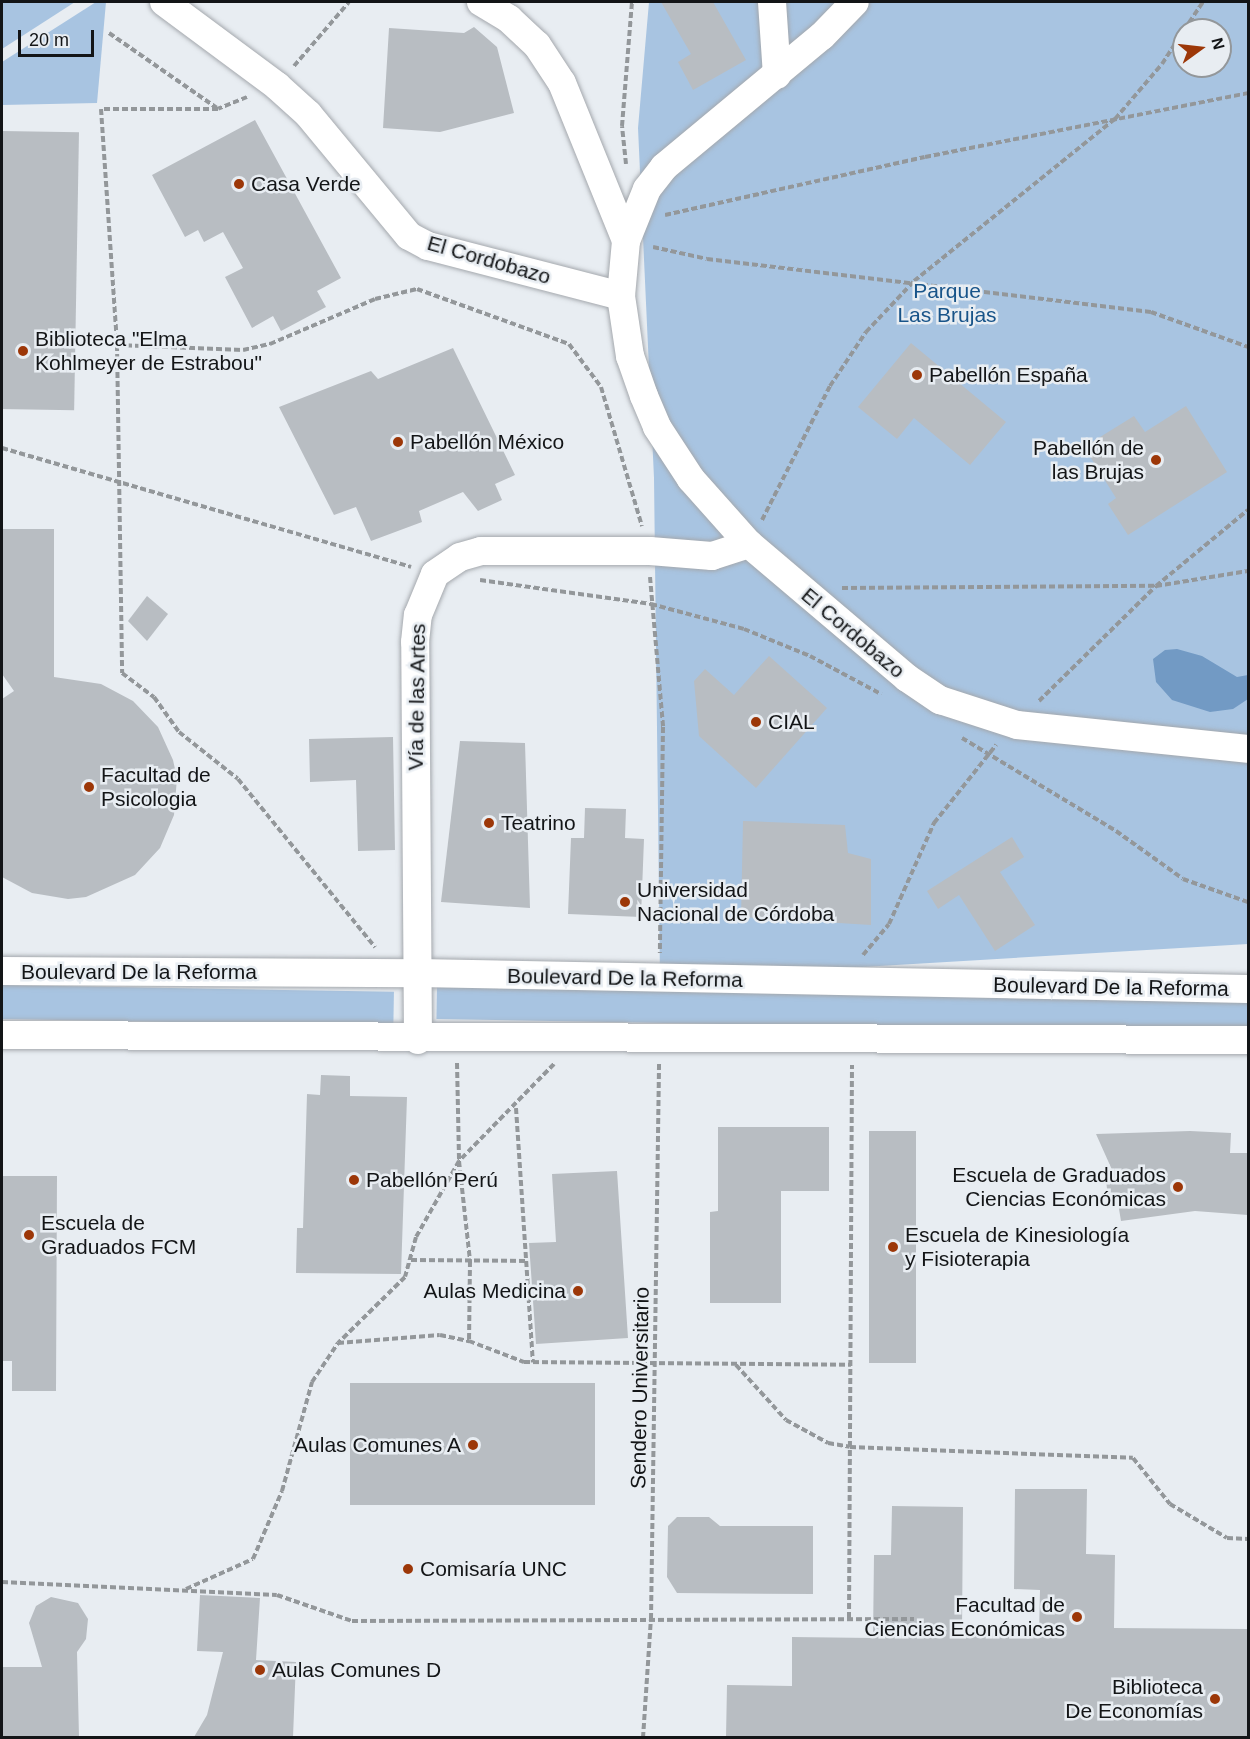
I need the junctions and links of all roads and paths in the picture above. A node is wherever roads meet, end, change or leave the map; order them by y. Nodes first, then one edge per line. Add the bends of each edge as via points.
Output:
1 (164, 2) edge
2 (349, 2) edge
3 (482, 2) edge
4 (632, 2) edge
5 (772, 2) edge
6 (855, 2) edge
7 (1203, 2) edge
8 (1192, 18) edge
9 (109, 33) dead end
10 (1172, 49) edge
11 (777, 75) junction
12 (277, 86) junction
13 (1248, 93) edge
14 (218, 109) junction
15 (1115, 119) junction
16 (627, 168) dead end
17 (629, 231) junction
18 (914, 281) junction
19 (621, 296) junction
20 (117, 345) junction
21 (1248, 347) edge
22 (2, 448) edge
23 (121, 484) junction
24 (1248, 510) edge
25 (749, 544) junction
26 (650, 551) junction
27 (1248, 571) edge
28 (435, 574) junction
29 (1156, 586) junction
30 (799, 588) junction
31 (651, 604) junction
32 (884, 696) dead end
33 (1017, 725) junction
34 (957, 735) dead end
35 (1248, 749) edge
36 (989, 752) junction
37 (1248, 902) edge
38 (2, 971) edge
39 (407, 973) junction
40 (660, 978) junction
41 (840, 982) junction
42 (1248, 989) edge
43 (2, 1035) edge
44 (456, 1038) junction
45 (577, 1039) junction
46 (659, 1039) junction
47 (418, 1040) junction
48 (852, 1040) junction
49 (1248, 1040) edge
50 (516, 1107) junction
51 (459, 1161) junction
52 (411, 1260) junction
53 (470, 1261) junction
54 (526, 1261) junction
55 (469, 1341) junction
56 (338, 1343) junction
57 (533, 1362) junction
58 (656, 1363) junction
59 (736, 1364) junction
60 (851, 1365) junction
61 (850, 1447) junction
62 (1248, 1539) edge
63 (2, 1582) edge
64 (186, 1590) junction
65 (849, 1618) junction
66 (914, 1618) dead end
67 (651, 1619) junction
68 (643, 1737) edge

1 - 12 street, El Cordobazo
2 - 12 path
3 - 17 street, El Cordobazo via 509,19 537,45 562,83
4 - 16 path via 622,126
5 - 11 street
6 - 11 street
7 - 8 path
9 - 14 path
10 - 15 path
11 - 17 street via 664,167 647,189
12 - 14 path
12 - 19 street, El Cordobazo via 308,114 409,236 428,246
13 - 15 path
14 - 20 path via 101,109
15 - 17 path
15 - 18 path
17 - 18 path via 707,259
17 - 19 street, El Cordobazo
18 - 21 path via 1151,312
18 - 25 path via 866,332 830,386
19 - 25 street, El Cordobazo via 630,356 657,427 691,479
20 - 23 path
20 - 26 path via 243,350 270,344 375,299 417,289 570,344 601,387
22 - 23 path
23 - 28 path
23 - 39 path via 122,674 154,697 179,732 238,779
24 - 29 path
25 - 26 street via 712,556
25 - 30 street, El Cordobazo
26 - 28 street via 481,551 459,557
26 - 31 path
27 - 29 path
28 - 31 path
28 - 39 street, Vía de las Artes via 418,615 415,642
29 - 30 path
29 - 33 path via 1073,664
30 - 33 street, El Cordobazo via 907,678 940,700
31 - 32 path via 744,629 810,656
31 - 40 path via 663,727
33 - 35 street, El Cordobazo
33 - 36 path
34 - 36 path
36 - 37 path via 1116,831 1183,879
36 - 41 path via 934,823 890,924
38 - 39 street, Boulevard De la Reforma
39 - 40 street, Boulevard De la Reforma
39 - 47 street, Vía de las Artes
40 - 41 street, Boulevard De la Reforma
41 - 42 street, Boulevard De la Reforma
43 - 47 street
44 - 45 street
44 - 47 street
44 - 51 path
45 - 46 street
45 - 50 path
46 - 48 street
46 - 58 path, Sendero Universitario
48 - 49 street
48 - 60 path
50 - 51 path
50 - 54 path
51 - 52 path via 416,1237
51 - 53 path
52 - 53 path
52 - 56 path via 405,1277
53 - 54 path
53 - 55 path
54 - 57 path
55 - 56 path via 440,1335
55 - 57 path
56 - 64 path via 312,1382 282,1491 253,1559
57 - 58 path
58 - 59 path
58 - 67 path, Sendero Universitario
59 - 60 path
59 - 61 path via 786,1420 828,1443
60 - 61 path
61 - 62 path via 1133,1458 1170,1504 1227,1538
61 - 65 path
63 - 64 path
64 - 67 path via 277,1595 352,1621
65 - 66 path
65 - 67 path
67 - 68 path, Sendero Universitario

